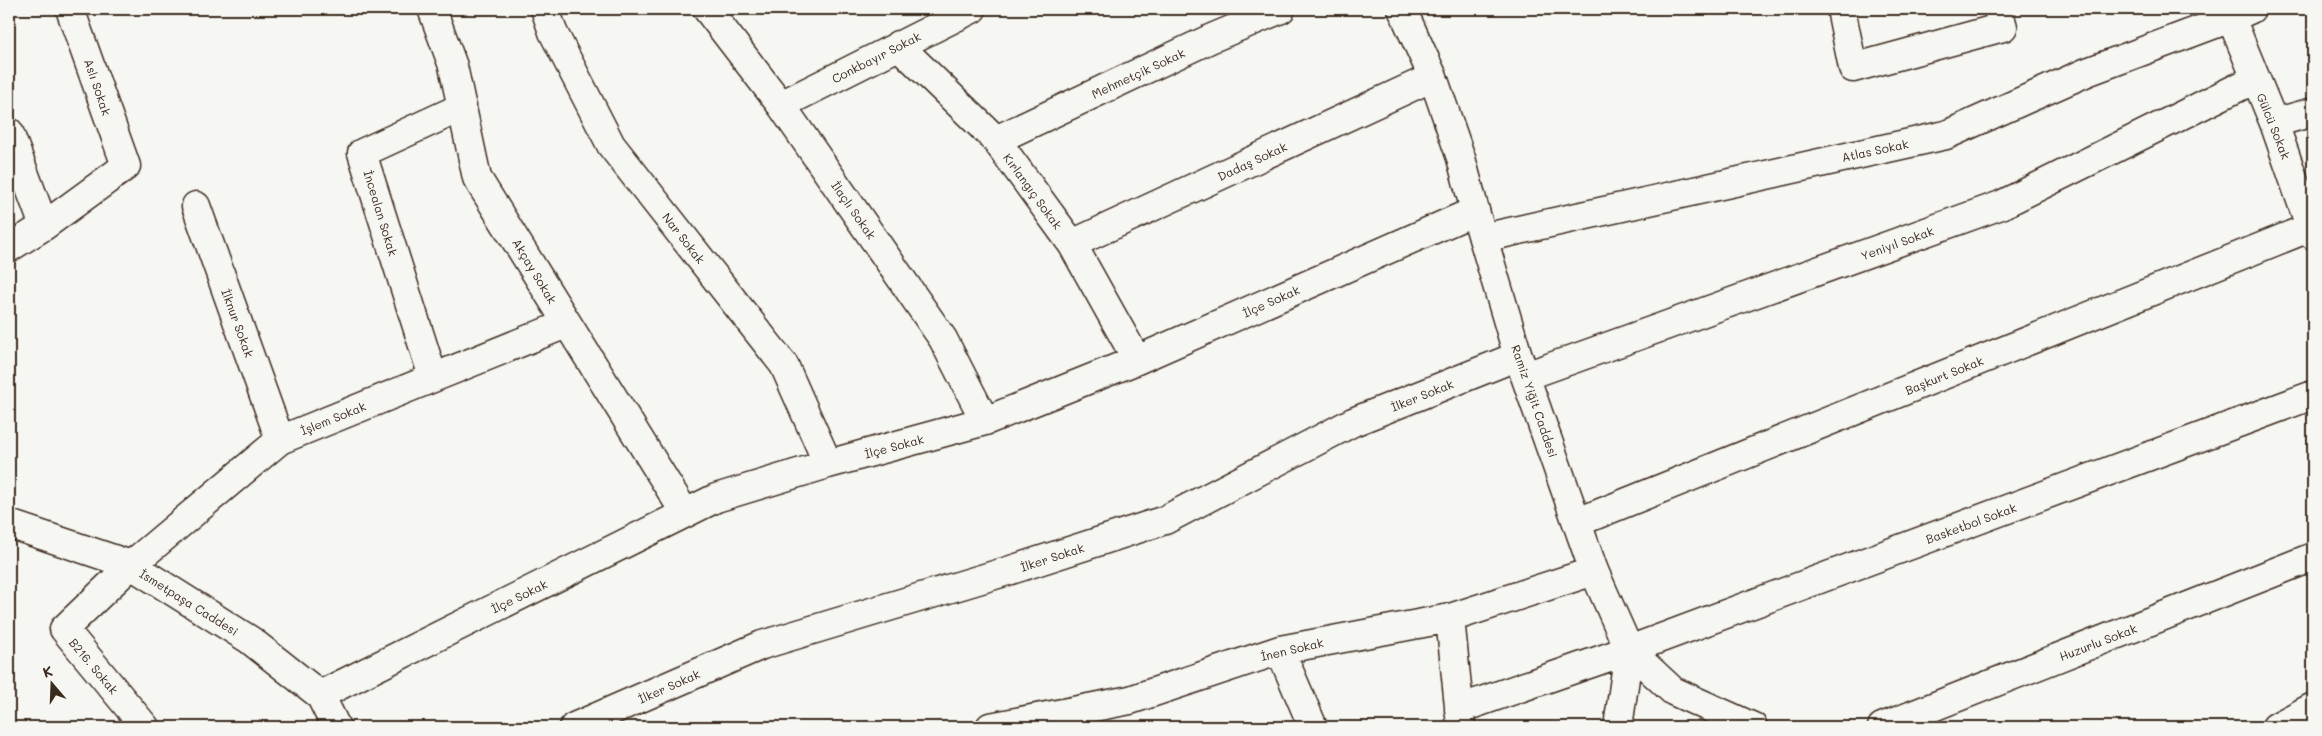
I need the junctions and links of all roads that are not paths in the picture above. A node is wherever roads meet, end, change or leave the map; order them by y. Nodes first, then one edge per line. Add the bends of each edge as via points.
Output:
1 (70, 9) edge
2 (432, 9) edge
3 (545, 9) edge
4 (707, 9) edge
5 (972, 9) edge
6 (1281, 9) edge
7 (1402, 9) edge
8 (1841, 9) edge
9 (2220, 16) edge
10 (2001, 18) edge
11 (898, 45) junction
12 (1433, 77) junction
13 (2255, 79) junction
14 (781, 106) junction
15 (462, 107) junction
16 (2313, 112) edge
17 (2274, 123) junction
18 (9, 132) edge
19 (996, 140) junction
20 (196, 206) dead end
21 (1475, 211) junction
22 (44, 226) junction
23 (2312, 231) edge
24 (1483, 238) junction
25 (1072, 244) junction
26 (9, 248) edge
27 (566, 324) junction
28 (1137, 360) junction
29 (1522, 366) junction
30 (432, 377) junction
31 (2313, 395) edge
32 (985, 421) junction
33 (280, 440) junction
34 (828, 464) junction
35 (686, 513) junction
36 (1578, 522) junction
37 (9, 524) edge
38 (2313, 558) edge
39 (131, 565) junction
40 (1594, 570) junction
41 (1450, 618) junction
42 (1280, 650) junction
43 (1628, 650) junction
44 (320, 695) junction
45 (2313, 707) edge
46 (1460, 718) edge
47 (145, 727) edge
48 (336, 727) edge
49 (574, 727) edge
50 (990, 727) edge
51 (1313, 727) edge
52 (1618, 727) edge
53 (1753, 727) edge
54 (1882, 727) edge
55 (2276, 727) edge

1 - 22 street, Aslı Sokak via 126,166
2 - 15 street, Akçay Sokak via 453,66
3 - 34 street, Nar Sokak via 552,32 610,145 784,365
4 - 14 street, İlaçlı Sokak
5 - 11 street, Conkbayır Sokak
6 - 19 street, Mehmetçik Sokak
7 - 12 street, Ramiz Yiğit Caddesi
8 - 10 street via 1853,68
9 - 13 street, Gülcü Sokak
9 - 24 street, Atlas Sokak via 1946,135
11 - 14 street, Conkbayır Sokak
11 - 19 street, Kırlangıç Sokak
12 - 21 street, Ramiz Yiğit Caddesi via 1462,158
12 - 25 street, Dadaş Sokak
13 - 17 street, Gülcü Sokak
13 - 29 street, Yeniyıl Sokak via 2001,205
14 - 32 street, İlaçlı Sokak via 943,339
15 - 27 street, Akçay Sokak via 477,178
15 - 30 street, İncealan Sokak via 362,154
16 - 17 street
17 - 23 street, Gülcü Sokak
18 - 22 street
19 - 25 street, Kırlangıç Sokak
20 - 33 street, İlknur Sokak
21 - 24 street, Ramiz Yiğit Caddesi
21 - 28 street, İlçe Sokak
22 - 26 street
23 - 36 street, Başkurt Sokak
24 - 29 street, Ramiz Yiğit Caddesi
25 - 28 street, Kırlangıç Sokak
27 - 30 street, İşlem Sokak
27 - 35 street, Akçay Sokak
28 - 32 street, İlçe Sokak
29 - 36 street, Ramiz Yiğit Caddesi
29 - 49 street, İlker Sokak via 1353,422 1165,520 762,645
30 - 33 street, İşlem Sokak
31 - 43 street, Basketbol Sokak
32 - 34 street, İlçe Sokak
33 - 39 street, İşlem Sokak
34 - 35 street, İlçe Sokak via 716,498
35 - 44 street, İlçe Sokak
36 - 40 street, Ramiz Yiğit Caddesi
37 - 39 street, İsmetpaşa Caddesi
38 - 54 street, Huzurlu Sokak
39 - 44 street, İsmetpaşa Caddesi via 250,640
39 - 47 street, B216. Sokak via 64,629
40 - 41 street, İnen Sokak
40 - 43 street, Ramiz Yiğit Caddesi
41 - 42 street, İnen Sokak
41 - 46 street
42 - 50 street, İnen Sokak via 1130,700
42 - 51 street
43 - 46 street, Basketbol Sokak
43 - 52 street
43 - 53 street, Ramiz Yiğit Caddesi via 1673,691
44 - 48 street, İsmetpaşa Caddesi
45 - 55 street

